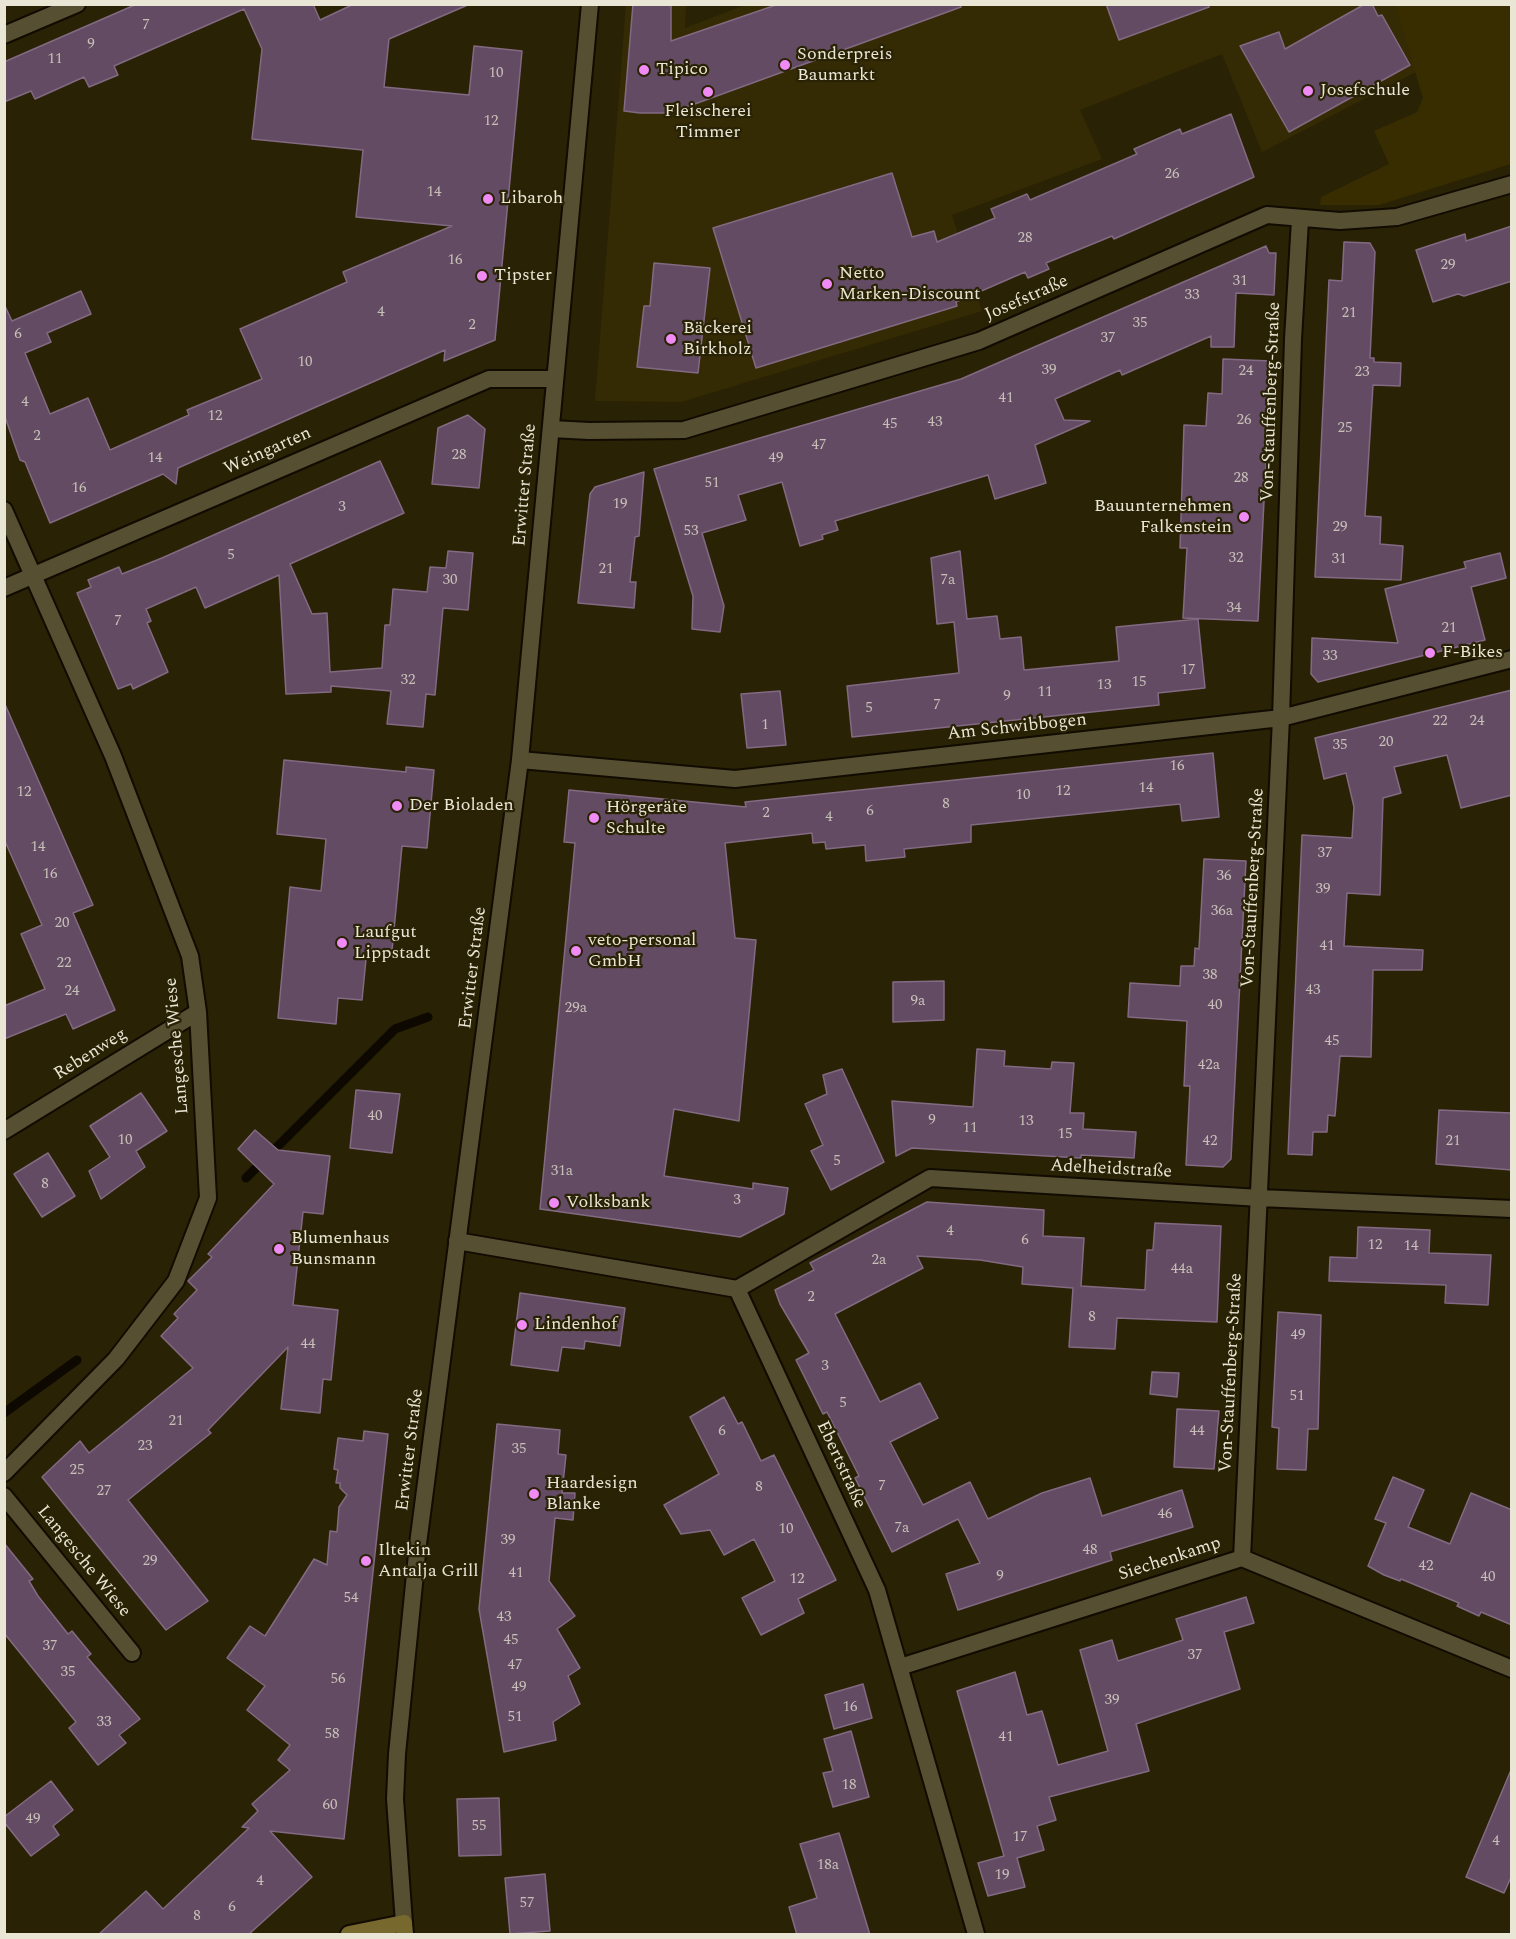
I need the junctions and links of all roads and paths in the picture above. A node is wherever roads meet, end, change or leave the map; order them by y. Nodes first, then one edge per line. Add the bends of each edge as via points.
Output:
1 (77, 4) edge
2 (590, 4) edge
3 (4, 35) edge
4 (1512, 184) edge
5 (1300, 220) junction
6 (554, 380) junction
7 (551, 429) junction
8 (4, 510) edge
9 (32, 576) junction
10 (4, 588) edge
11 (1512, 659) edge
12 (1281, 718) junction
13 (520, 760) junction
14 (198, 1012) junction
15 (4, 1131) edge
16 (1260, 1198) junction
17 (1512, 1209) edge
18 (457, 1241) junction
19 (737, 1289) junction
20 (4, 1473) edge
21 (4, 1496) edge
22 (1242, 1558) junction
23 (132, 1653) dead end
24 (900, 1667) junction
25 (1512, 1669) edge
26 (405, 1929) edge
27 (349, 1935) edge
28 (976, 1935) edge

1 - 3 street
2 - 6 street, Erwitter Straße
4 - 5 street, Josefstraße via 1396,217
5 - 7 street, Josefstraße via 1267,215 979,341 684,430
5 - 12 street, Von-Stauffenberg-Straße
6 - 7 street, Erwitter Straße
6 - 9 street, Weingarten via 489,379
7 - 13 street, Erwitter Straße
8 - 9 street, Langesche Wiese
9 - 10 street, Weingarten
9 - 14 street, Langesche Wiese via 113,756 152,854 190,956
11 - 12 street, Am Schwibbogen
12 - 13 street, Am Schwibbogen via 735,779
12 - 16 street, Von-Stauffenberg-Straße
13 - 18 street, Erwitter Straße
14 - 15 street, Rebenweg
14 - 20 street, Langesche Wiese via 208,1198 176,1281 116,1359
16 - 17 street, Adelheidstraße
16 - 19 street, Adelheidstraße via 930,1178
16 - 22 street, Von-Stauffenberg-Straße
18 - 19 street
18 - 26 street, Erwitter Straße via 418,1544 397,1754 395,1799
19 - 24 street, Ebertstraße via 877,1590
21 - 23 street, Langesche Wiese
22 - 24 street, Siechenkamp
22 - 25 street, Siechenkamp
24 - 28 street, Ebertstraße
26 - 27 main road

